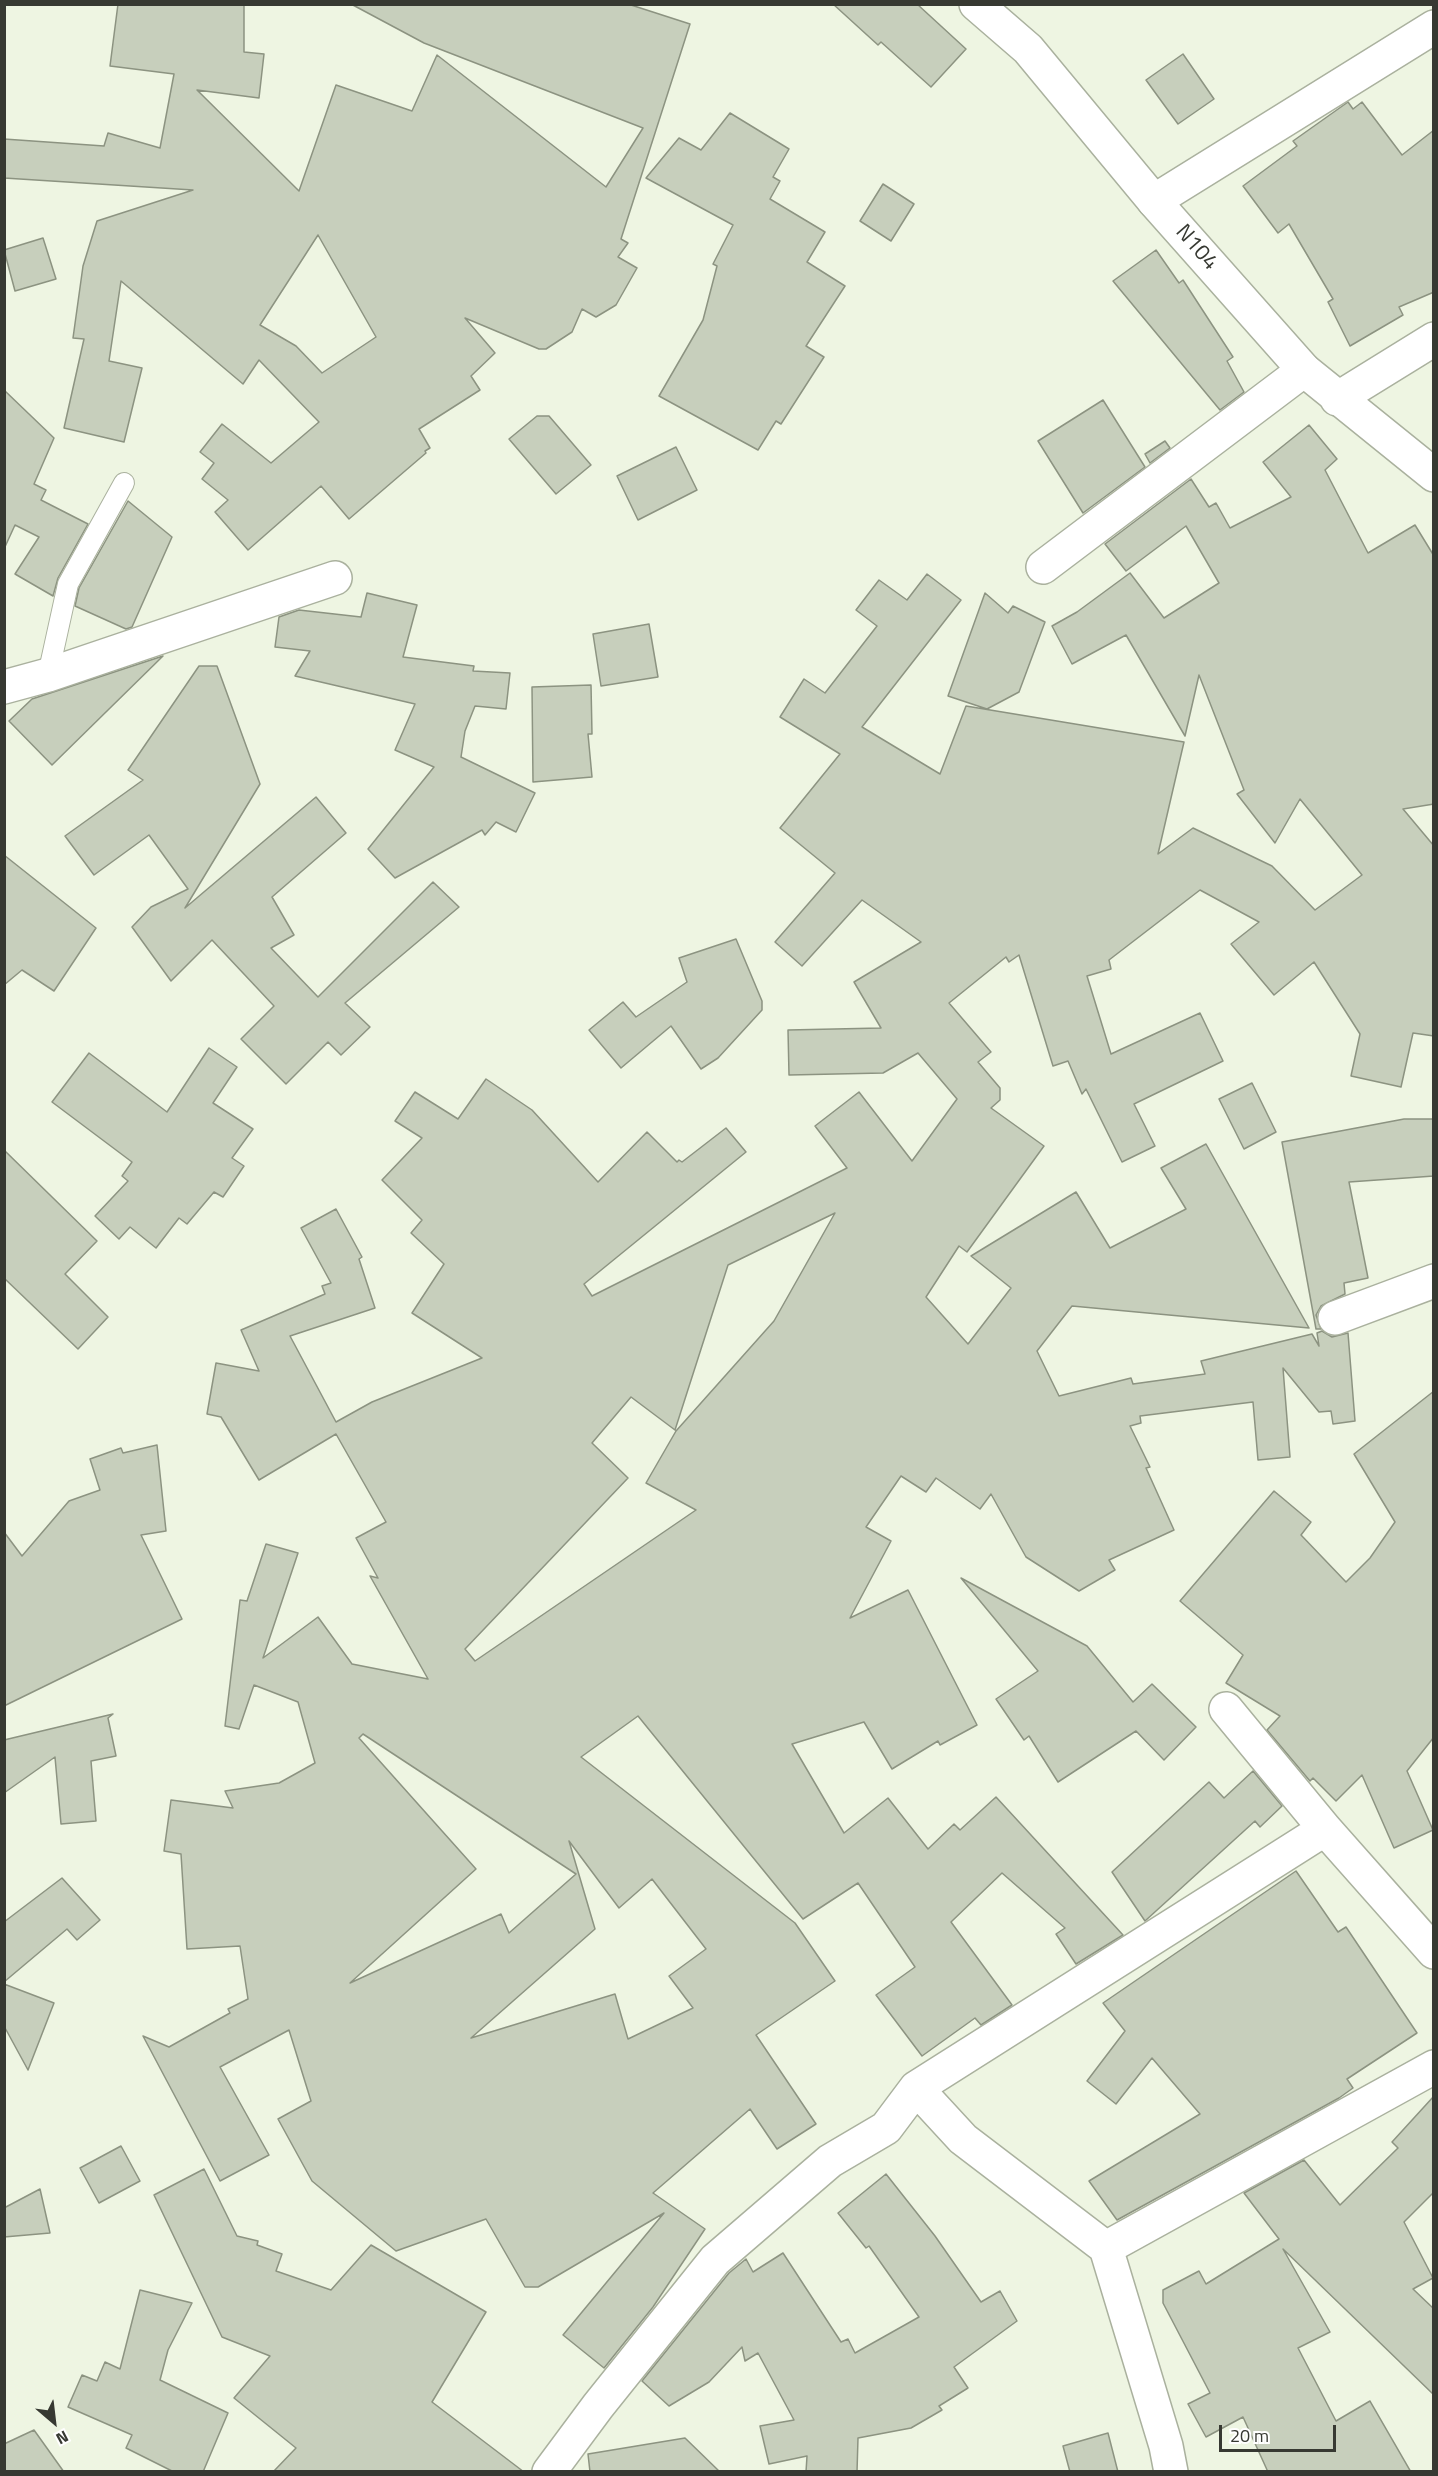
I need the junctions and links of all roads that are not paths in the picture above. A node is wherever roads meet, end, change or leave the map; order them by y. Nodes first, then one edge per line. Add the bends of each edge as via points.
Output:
1 (976, 4) edge
2 (1434, 27) edge
3 (1154, 201) junction
4 (1434, 339) edge
5 (1304, 370) junction
6 (1337, 399) junction
7 (1434, 475) edge
8 (124, 483) dead end
9 (1043, 567) dead end
10 (335, 578) dead end
11 (48, 675) junction
12 (4, 687) edge
13 (1434, 1281) edge
14 (1335, 1318) dead end
15 (1226, 1709) dead end
16 (1324, 1829) junction
17 (1434, 1952) edge
18 (1434, 2067) edge
19 (916, 2088) junction
20 (1106, 2248) junction
21 (549, 2472) edge
22 (1171, 2472) edge

1 - 3 street, N104 / N104 via 1028,49
2 - 3 street
3 - 5 street, N104 / N104
4 - 6 street
5 - 6 street, N104 / N104
5 - 9 street
6 - 7 street, N104 / N104
8 - 11 lane via 68,584
10 - 11 street
11 - 12 street
13 - 14 street
15 - 16 street
16 - 17 street
16 - 19 street
18 - 20 street
19 - 20 street via 963,2139
19 - 21 street via 886,2128 830,2161 715,2260
20 - 22 street

